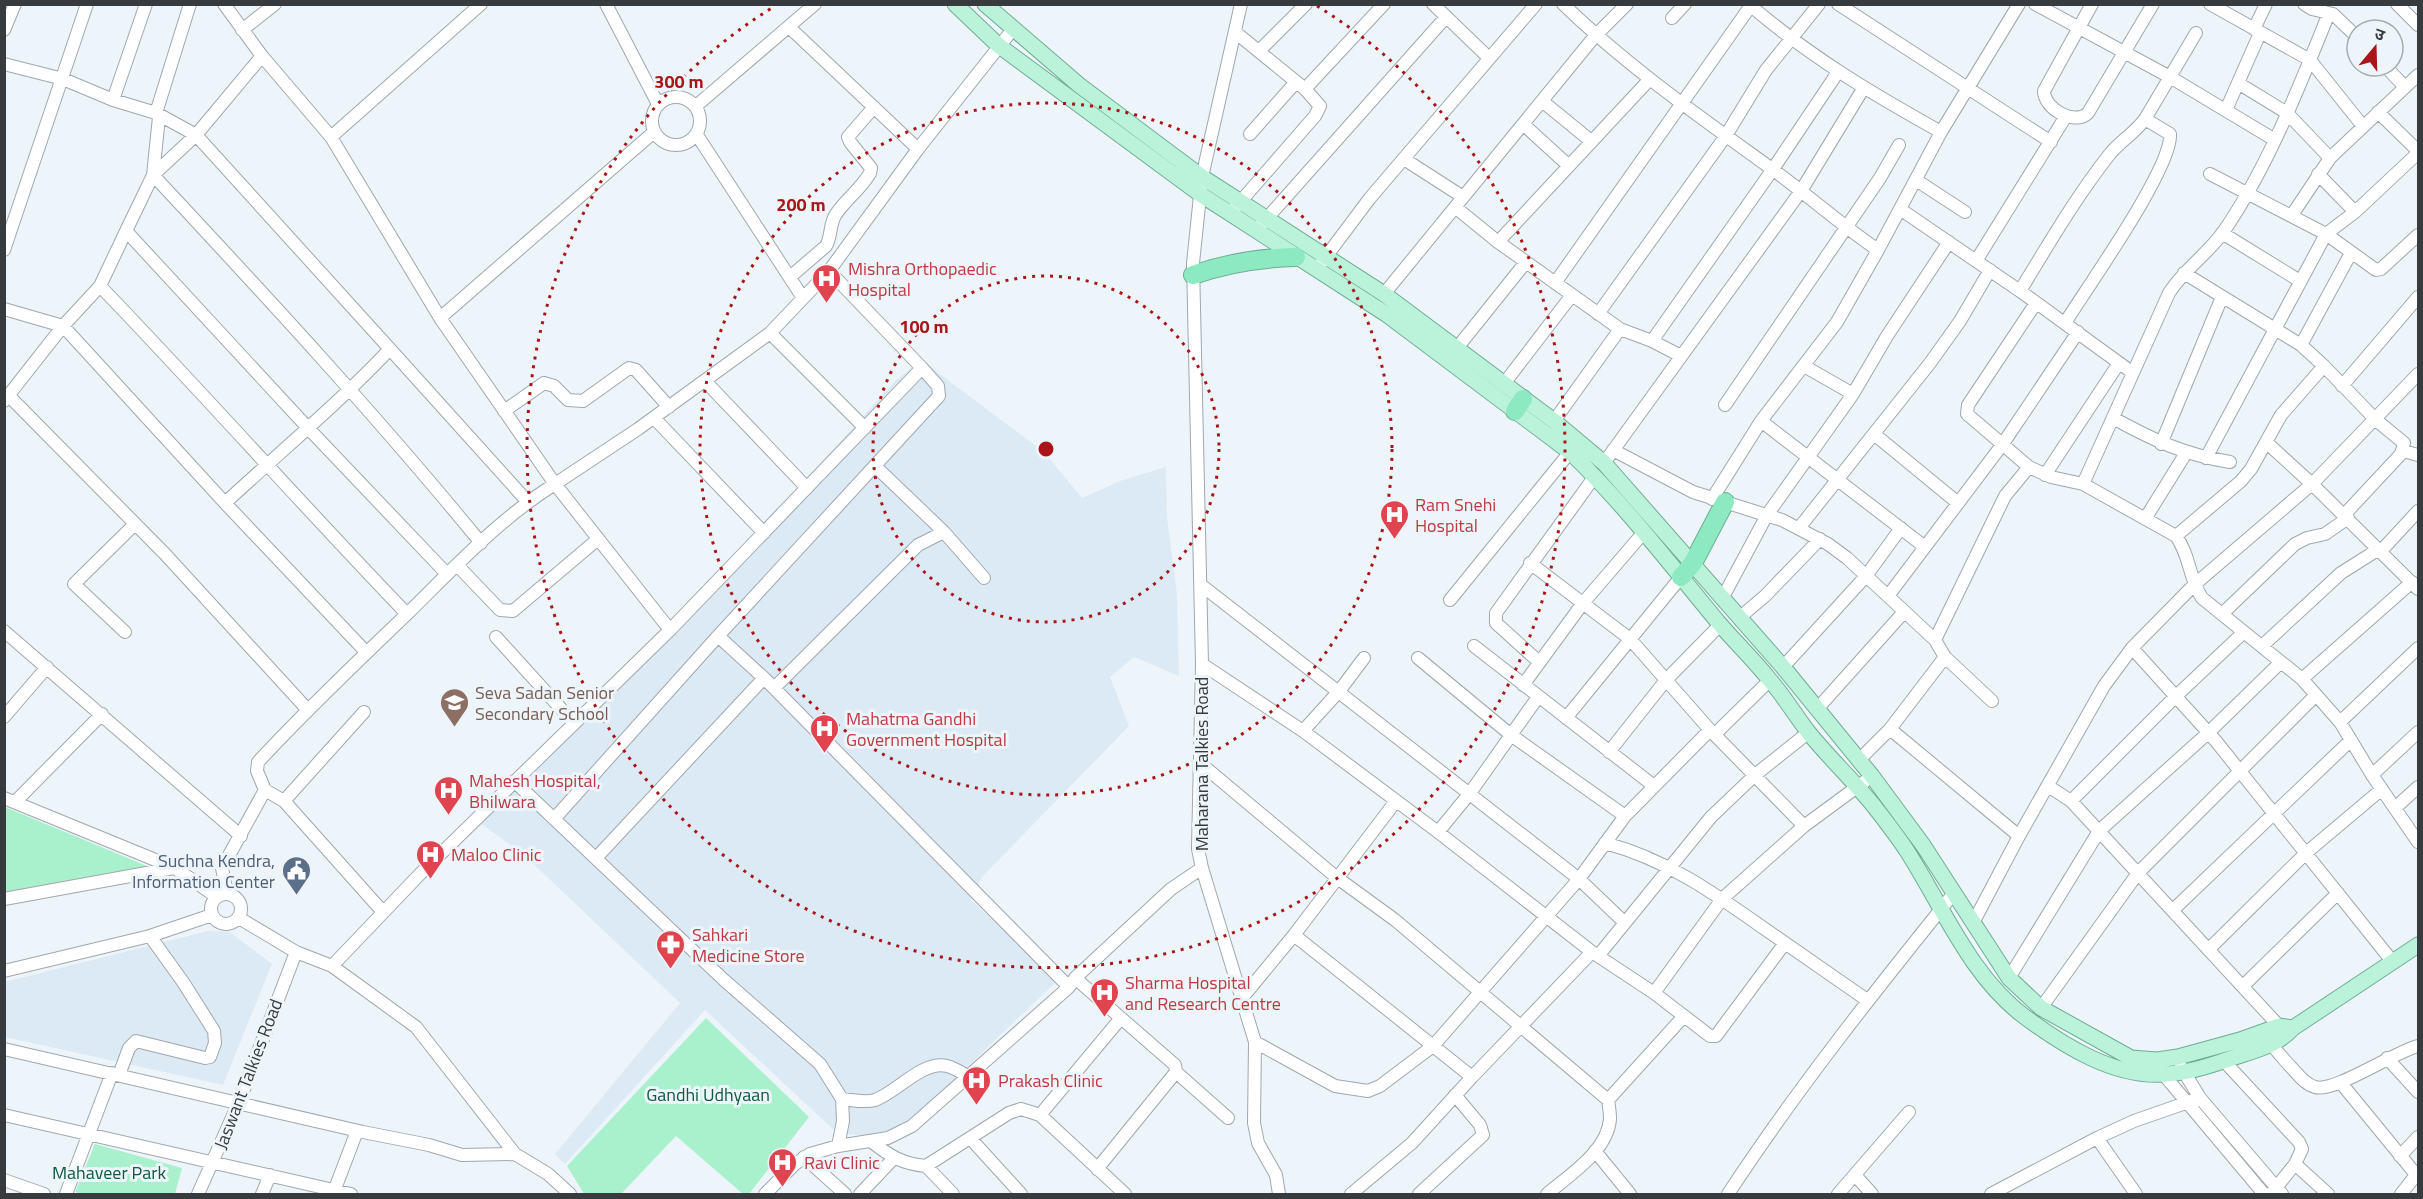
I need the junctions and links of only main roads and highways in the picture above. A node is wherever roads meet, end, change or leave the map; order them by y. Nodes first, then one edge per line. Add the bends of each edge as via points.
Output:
1 (955, 4) edge
2 (985, 4) edge
3 (1235, 208) junction
4 (1261, 225) junction
5 (1296, 256) junction
6 (1320, 264) junction
7 (1193, 275) road end
8 (1519, 405) junction
9 (1718, 501) road end
10 (1687, 570) junction
11 (2418, 945) edge
12 (2267, 1038) junction
13 (2180, 1064) junction

1 - 3 main road via 998,45 1200,194
2 - 3 main road via 1079,86 1202,177
3 - 4 main road
4 - 5 main road
4 - 6 main road
5 - 6 main road
5 - 7 highway via 1256,258
6 - 8 main road
6 - 8 main road via 1384,294 1503,385
8 - 10 main road via 1595,476 1644,532
8 - 10 main road via 1608,456
9 - 10 highway
10 - 13 main road via 1723,597 1872,776 1923,845 2009,978 2041,1008 2131,1058
10 - 13 main road via 1720,625 1875,807 1994,987 2023,1016 2091,1058 2127,1072 2164,1075
11 - 12 main road via 2286,1027 2285,1037
12 - 13 main road via 2240,1040
12 - 13 main road via 2224,1060

